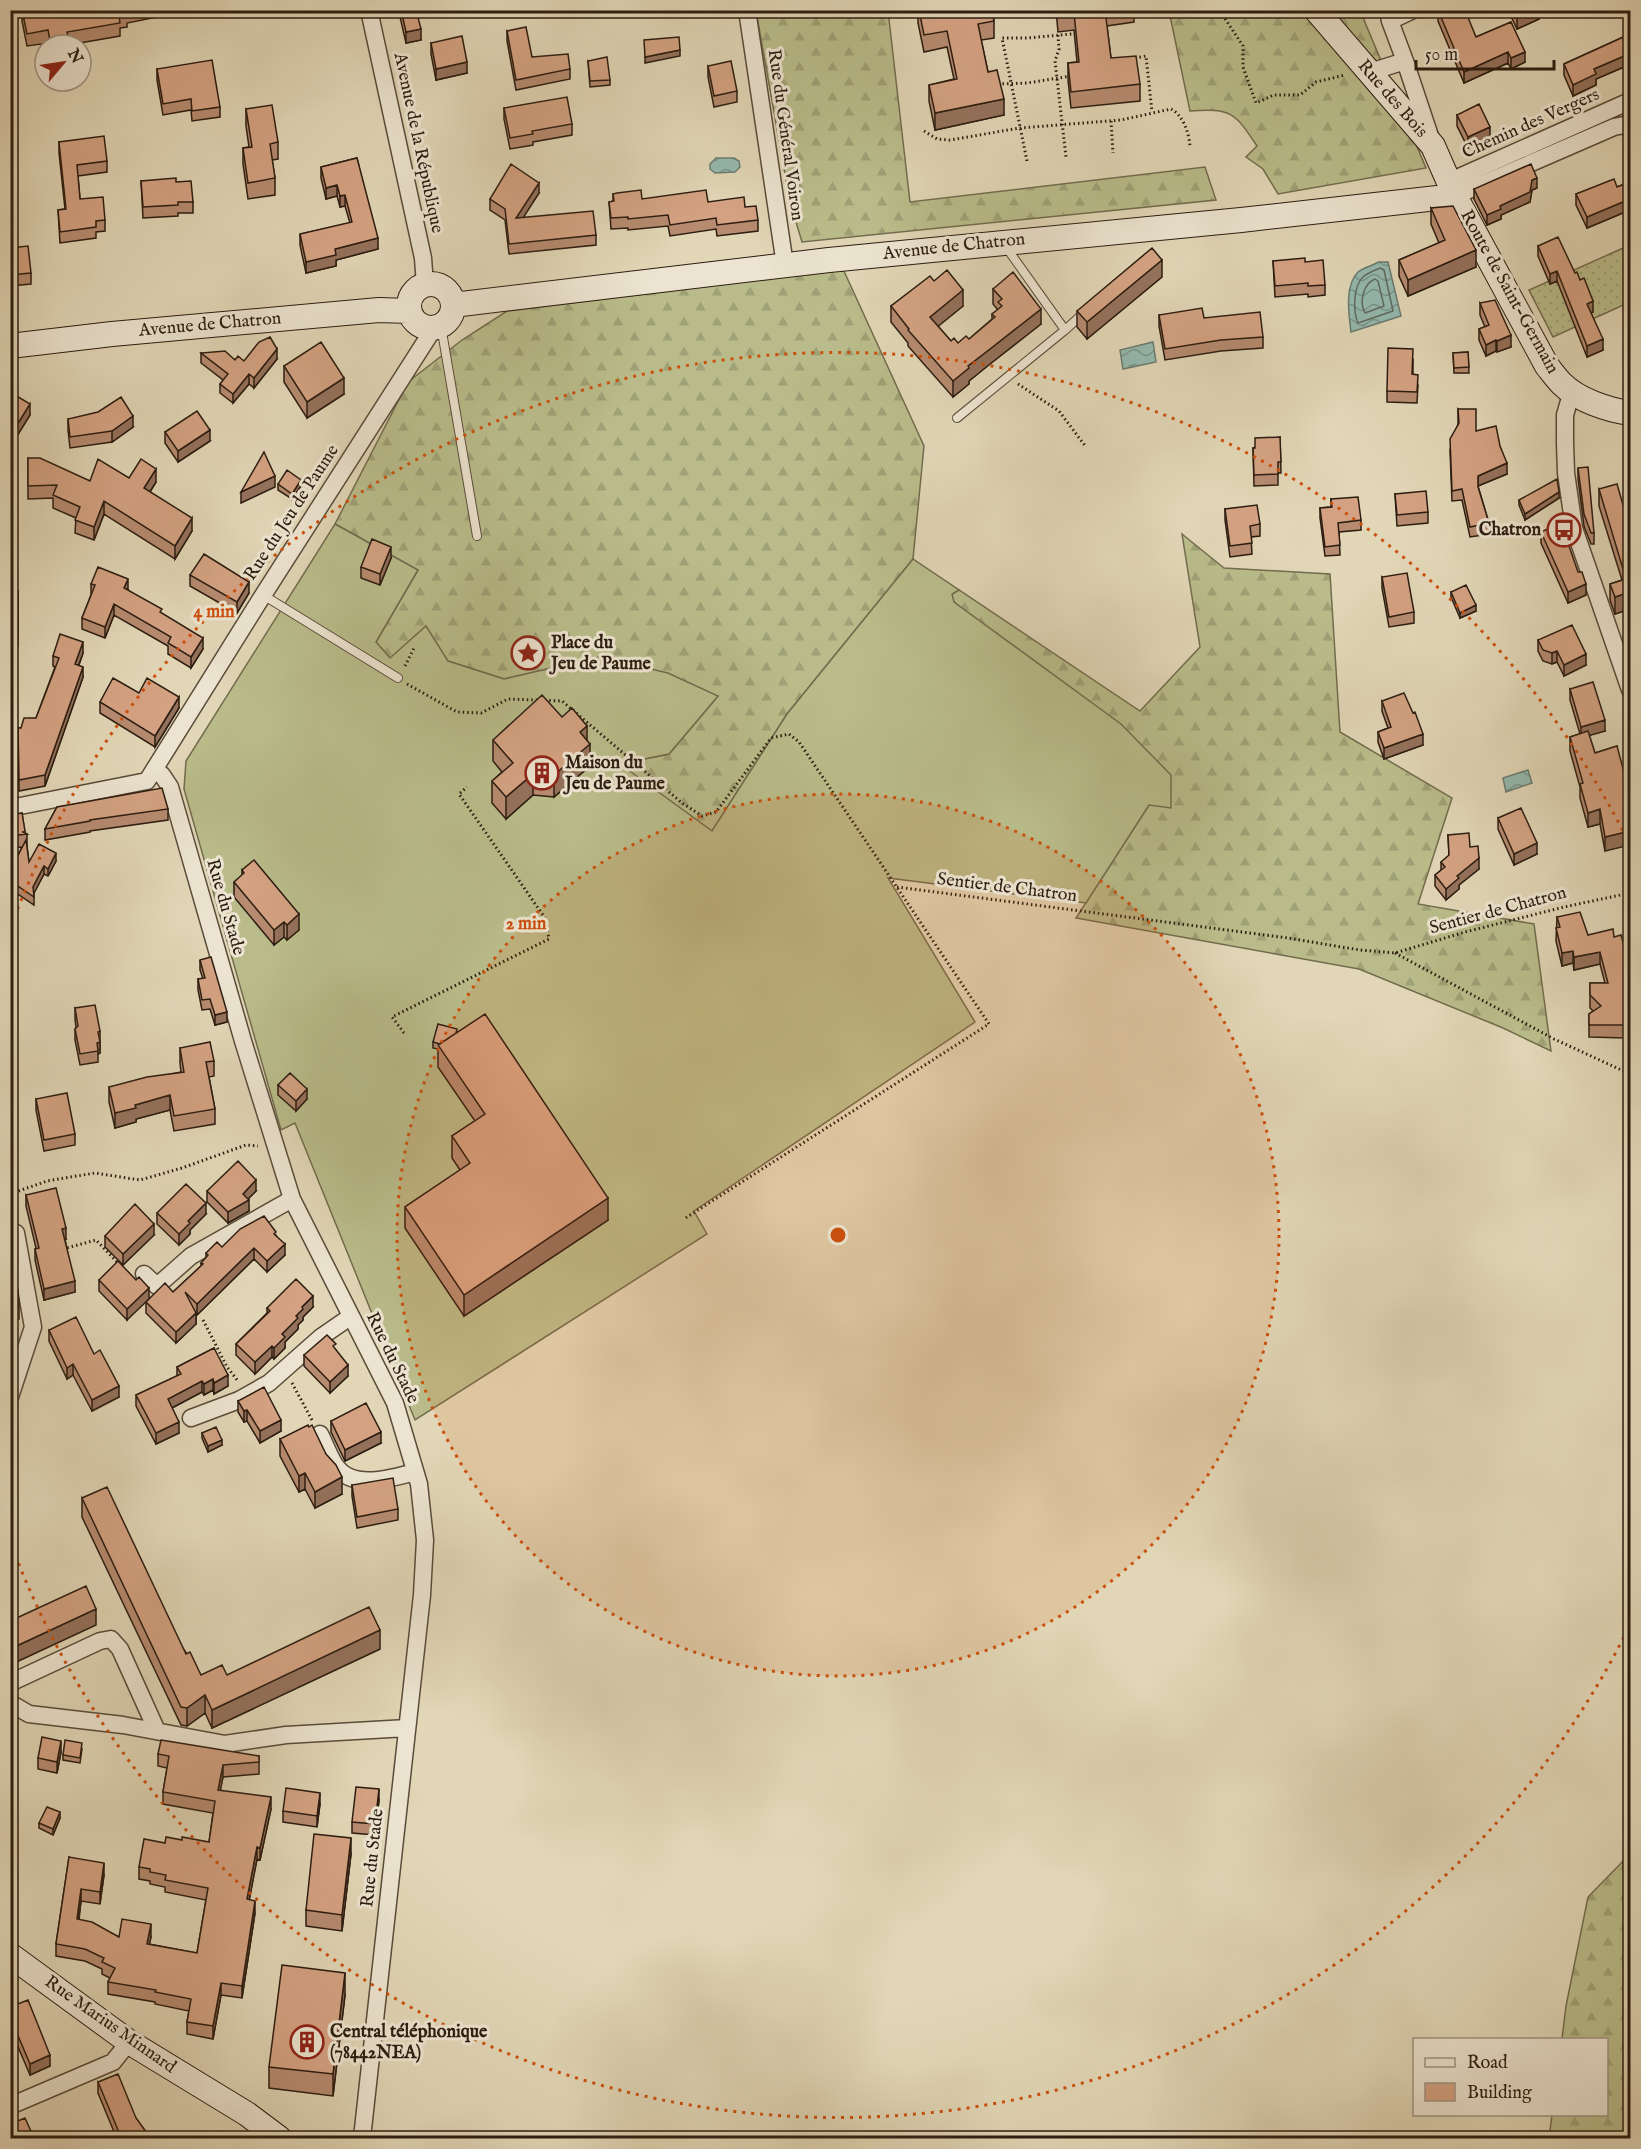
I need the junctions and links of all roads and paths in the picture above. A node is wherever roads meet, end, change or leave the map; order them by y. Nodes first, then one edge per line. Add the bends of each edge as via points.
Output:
1 (369, 10) edge
2 (747, 10) edge
3 (1224, 10) edge
4 (1316, 10) edge
5 (1413, 10) edge
6 (1389, 16) edge
7 (1072, 34) edge
8 (1058, 35) junction
9 (1135, 58) edge
10 (1405, 61) junction
11 (1370, 72) junction
12 (1076, 75) edge
13 (1057, 79) junction
14 (995, 84) edge
15 (1012, 84) junction
16 (1630, 101) edge
17 (1152, 112) junction
18 (1111, 121) junction
19 (1062, 123) junction
20 (1020, 128) junction
21 (1630, 129) edge
22 (924, 131) dead end
23 (1190, 146) dead end
24 (1433, 146) junction
25 (1113, 153) dead end
26 (1066, 157) dead end
27 (1027, 161) dead end
28 (1451, 189) junction
29 (1002, 242) junction
30 (785, 265) junction
31 (425, 285) junction
32 (453, 305) junction
33 (1091, 307) edge
34 (409, 310) junction
35 (438, 327) junction
36 (1065, 330) junction
37 (10, 346) edge
38 (1007, 377) junction
39 (1572, 392) junction
40 (1630, 413) edge
41 (957, 418) dead end
42 (1086, 447) dead end
43 (477, 536) dead end
44 (263, 595) junction
45 (415, 646) dead end
46 (398, 678) junction
47 (1630, 690) edge
48 (151, 775) junction
49 (467, 787) dead end
50 (10, 808) edge
51 (897, 887) junction
52 (1630, 893) edge
53 (1395, 953) junction
54 (404, 1033) dead end
55 (1630, 1074) edge
56 (275, 1147) junction
57 (10, 1194) edge
58 (292, 1199) junction
59 (684, 1219) dead end
60 (16, 1233) dead end
61 (53, 1251) edge
62 (120, 1265) edge
63 (144, 1274) dead end
64 (350, 1317) junction
65 (203, 1320) dead end
66 (284, 1369) junction
67 (249, 1394) junction
68 (10, 1397) edge
69 (191, 1418) dead end
70 (320, 1434) joint
71 (415, 1472) junction
72 (10, 1683) edge
73 (10, 1703) edge
74 (407, 1728) junction
75 (157, 1731) junction
76 (10, 1955) edge
77 (129, 2042) junction
78 (212, 2093) junction
79 (10, 2106) edge
80 (265, 2139) edge
81 (279, 2139) edge
82 (362, 2139) edge

1 - 31 street, Avenue de la République via 421,248
2 - 30 street, Rue du Général Voiron
3 - 11 path via 1243,46 1243,67 1256,103 1274,95 1300,95 1316,82
4 - 11 street, Rue des Bois
5 - 6 street
6 - 10 street
7 - 8 path
8 - 13 path
8 - 15 path via 1002,38
9 - 17 path via 1146,56
10 - 11 street
10 - 24 street
11 - 24 street, Rue des Bois
12 - 13 path
13 - 15 path
13 - 19 path
14 - 15 path
15 - 20 path
16 - 28 street, Chemin des Vergers
17 - 18 path
17 - 23 path via 1176,112 1189,132
18 - 19 path
18 - 25 path
19 - 20 path
19 - 26 path
20 - 22 path via 950,140 937,139
20 - 27 path
21 - 28 street via 1624,125 1614,127
24 - 28 street, Rue des Bois
28 - 29 street, Avenue de Chatron via 1241,220
28 - 39 street, Route de Saint-Germain via 1547,366
29 - 30 street, Avenue de Chatron
29 - 36 lane
30 - 32 street, Avenue de Chatron
31 - 32 street via 444,288
31 - 34 street via 410,297
32 - 35 street via 450,317
33 - 36 lane
34 - 35 street via 421,326
34 - 37 street, Avenue de Chatron
35 - 43 lane
35 - 44 street, Rue du Jeu de Paume
36 - 38 lane
38 - 41 lane
38 - 42 path via 1059,411
39 - 40 street, Route de Saint-Germain
39 - 47 street via 1565,415 1565,443 1574,528
44 - 46 lane
44 - 48 street, Rue du Jeu de Paume
45 - 46 path
46 - 51 path via 457,712 481,712 508,699 562,701 702,816 716,812 771,738 789,734 799,742
48 - 50 street
48 - 56 street, Rue du Stade via 162,775 170,787
49 - 54 path via 459,794 545,918 549,939 392,1017
51 - 53 path, Sentier de Chatron
51 - 59 path via 989,1024
52 - 53 path, Sentier de Chatron via 1465,932
53 - 55 path via 1554,1039
56 - 57 path via 246,1146 140,1180 95,1173 47,1181
56 - 58 street, Rue du Stade
58 - 63 street via 191,1256 157,1286
58 - 64 street, Rue du Stade
60 - 68 street via 33,1327
61 - 62 path via 96,1240
64 - 66 street via 321,1336
64 - 71 street, Rue du Stade via 394,1403
65 - 67 path via 227,1367
66 - 67 street
66 - 70 path
67 - 69 street
70 - 71 street via 335,1466 345,1475 364,1481
71 - 74 street, Rue du Stade via 424,1540
72 - 75 street via 111,1639 120,1649
73 - 75 street via 29,1714
74 - 75 street via 286,1735 225,1744
74 - 82 street, Rue du Stade
76 - 77 street, Rue Marius Minnard
77 - 78 street, Rue Marius Minnard
77 - 79 street via 113,2062
78 - 80 street, Rue Marius Minnard
78 - 81 street, Rue Marius Minnard

